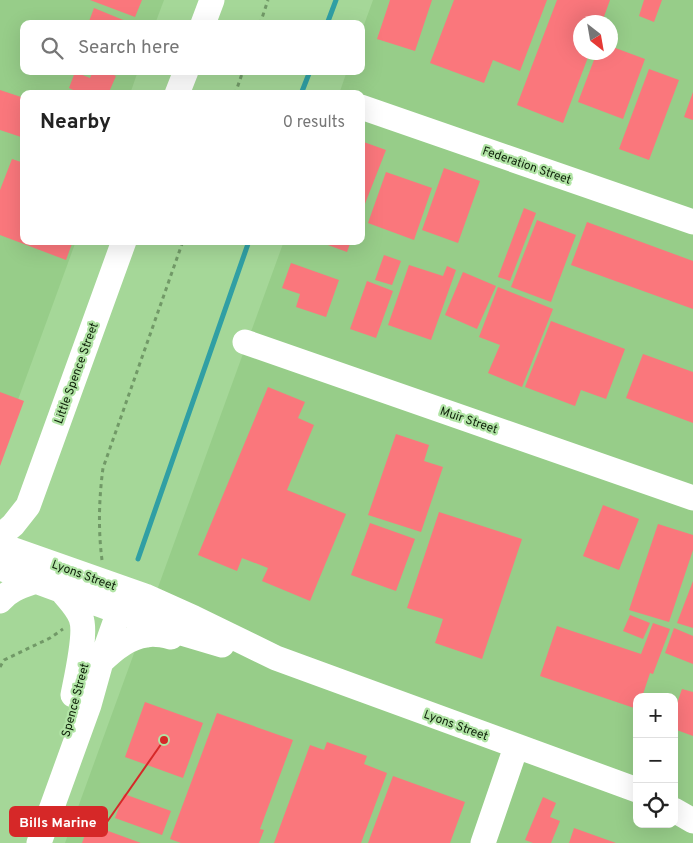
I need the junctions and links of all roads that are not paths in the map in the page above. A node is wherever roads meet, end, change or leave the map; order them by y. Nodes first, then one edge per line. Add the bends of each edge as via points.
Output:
1 (212, 0) edge
2 (204, 20) edge
3 (184, 75) edge
4 (179, 90) edge
5 (365, 108) edge
6 (693, 222) edge
7 (123, 245) edge
8 (245, 342) dead end
9 (693, 498) edge
10 (28, 506) junction
11 (0, 536) edge
12 (0, 545) edge
13 (0, 568) edge
14 (36, 569) junction
15 (61, 590) junction
16 (113, 592) junction
17 (0, 601) edge
18 (220, 644) junction
19 (276, 658) junction
20 (101, 662) junction
21 (73, 696) junction
22 (516, 747) junction
23 (633, 789) edge
24 (678, 798) edge
25 (693, 800) edge
26 (678, 812) edge
27 (47, 819) junction
28 (693, 821) edge
29 (39, 843) edge
30 (483, 843) edge

1 - 2 street
3 - 4 street
5 - 6 street, Federation Street
7 - 10 street, Little Spence Street
8 - 9 street, Muir Street
10 - 11 street, Little Spence Street
10 - 14 street, Little Spence Street
12 - 14 street, Lyons Street
13 - 14 street, Lyons Street
14 - 15 street, Lyons Street
14 - 16 street, Lyons Street
14 - 17 street
15 - 16 street, Lyons Street
15 - 21 street via 76,607 82,622
16 - 18 street, Lyons Street via 158,626
16 - 19 street, Lyons Street via 194,618
16 - 20 street, Spence Street
16 - 21 street, Spence Street
18 - 19 street, Lyons Street
18 - 20 street via 146,635 122,645
19 - 22 street, Lyons Street
20 - 27 street, Spence Street
21 - 27 street, Spence Street
22 - 23 street, Lyons Street
22 - 30 street
24 - 25 street
26 - 28 street
27 - 29 street, Spence Street

